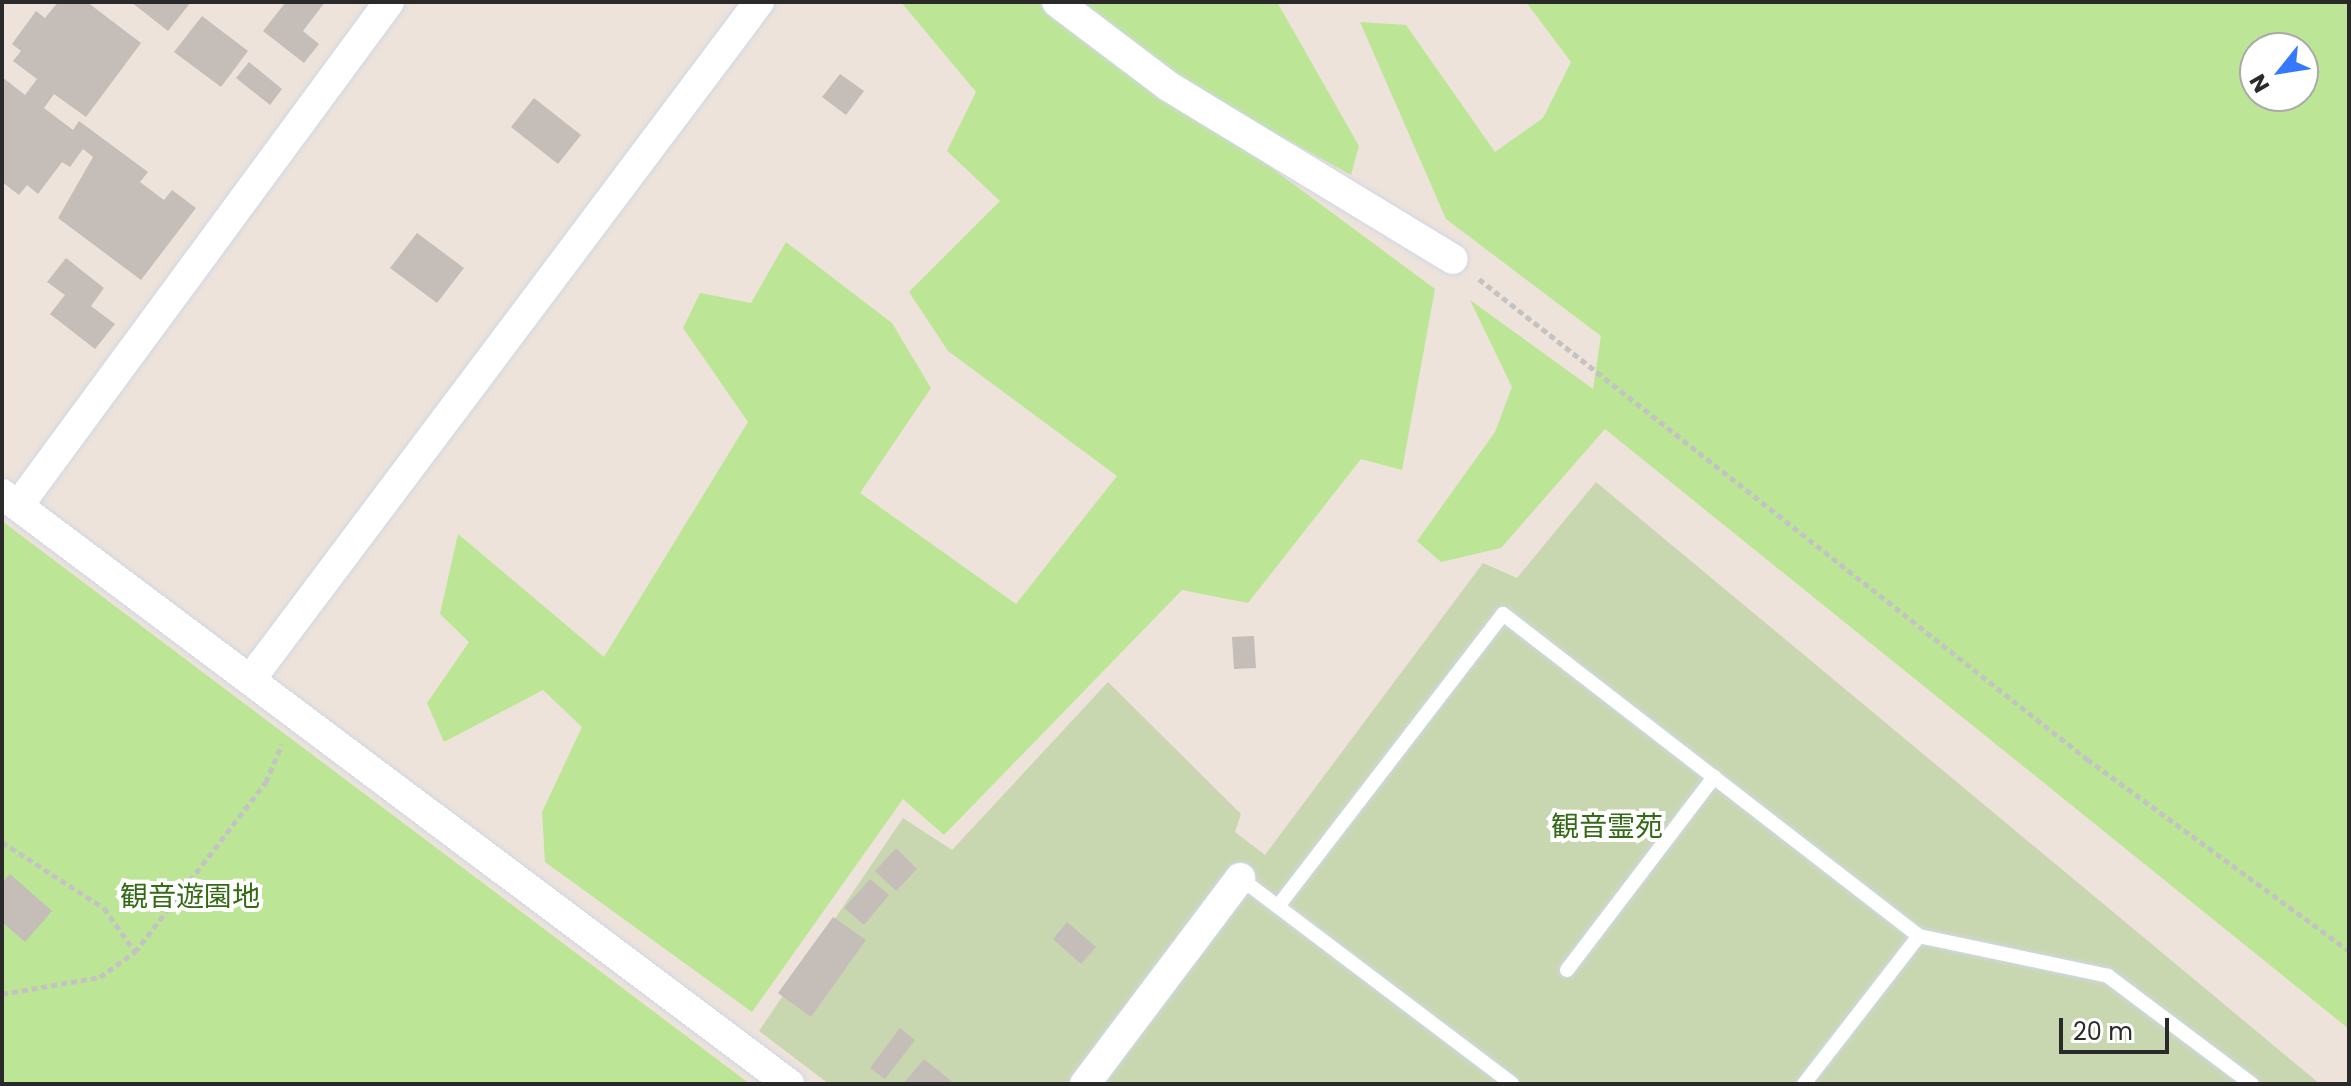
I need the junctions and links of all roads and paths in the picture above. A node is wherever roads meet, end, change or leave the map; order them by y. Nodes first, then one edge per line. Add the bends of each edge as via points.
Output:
1 (389, 2) edge
2 (759, 2) edge
3 (1057, 2) edge
4 (1453, 259) joint
5 (10, 500) edge
6 (250, 680) junction
7 (295, 714) junction
8 (1714, 777) junction
9 (2, 842) edge
10 (1240, 878) joint
11 (1279, 905) junction
12 (1919, 936) junction
13 (2349, 951) edge
14 (135, 952) junction
15 (1567, 970) dead end
16 (2, 994) edge
17 (789, 1084) edge
18 (1085, 1084) edge
19 (1512, 1084) edge
20 (1804, 1084) edge
21 (2252, 1084) edge

1 - 5 street
2 - 6 street
3 - 4 street via 1168,86
4 - 13 path via 2087,759
5 - 6 street
6 - 7 street
7 - 14 path via 266,782
7 - 17 street
8 - 11 lane via 1503,614
8 - 12 lane
8 - 15 lane
9 - 14 path via 104,908
10 - 11 lane
10 - 18 street
11 - 19 lane
12 - 20 lane
12 - 21 lane via 2108,976
14 - 16 path via 100,977

